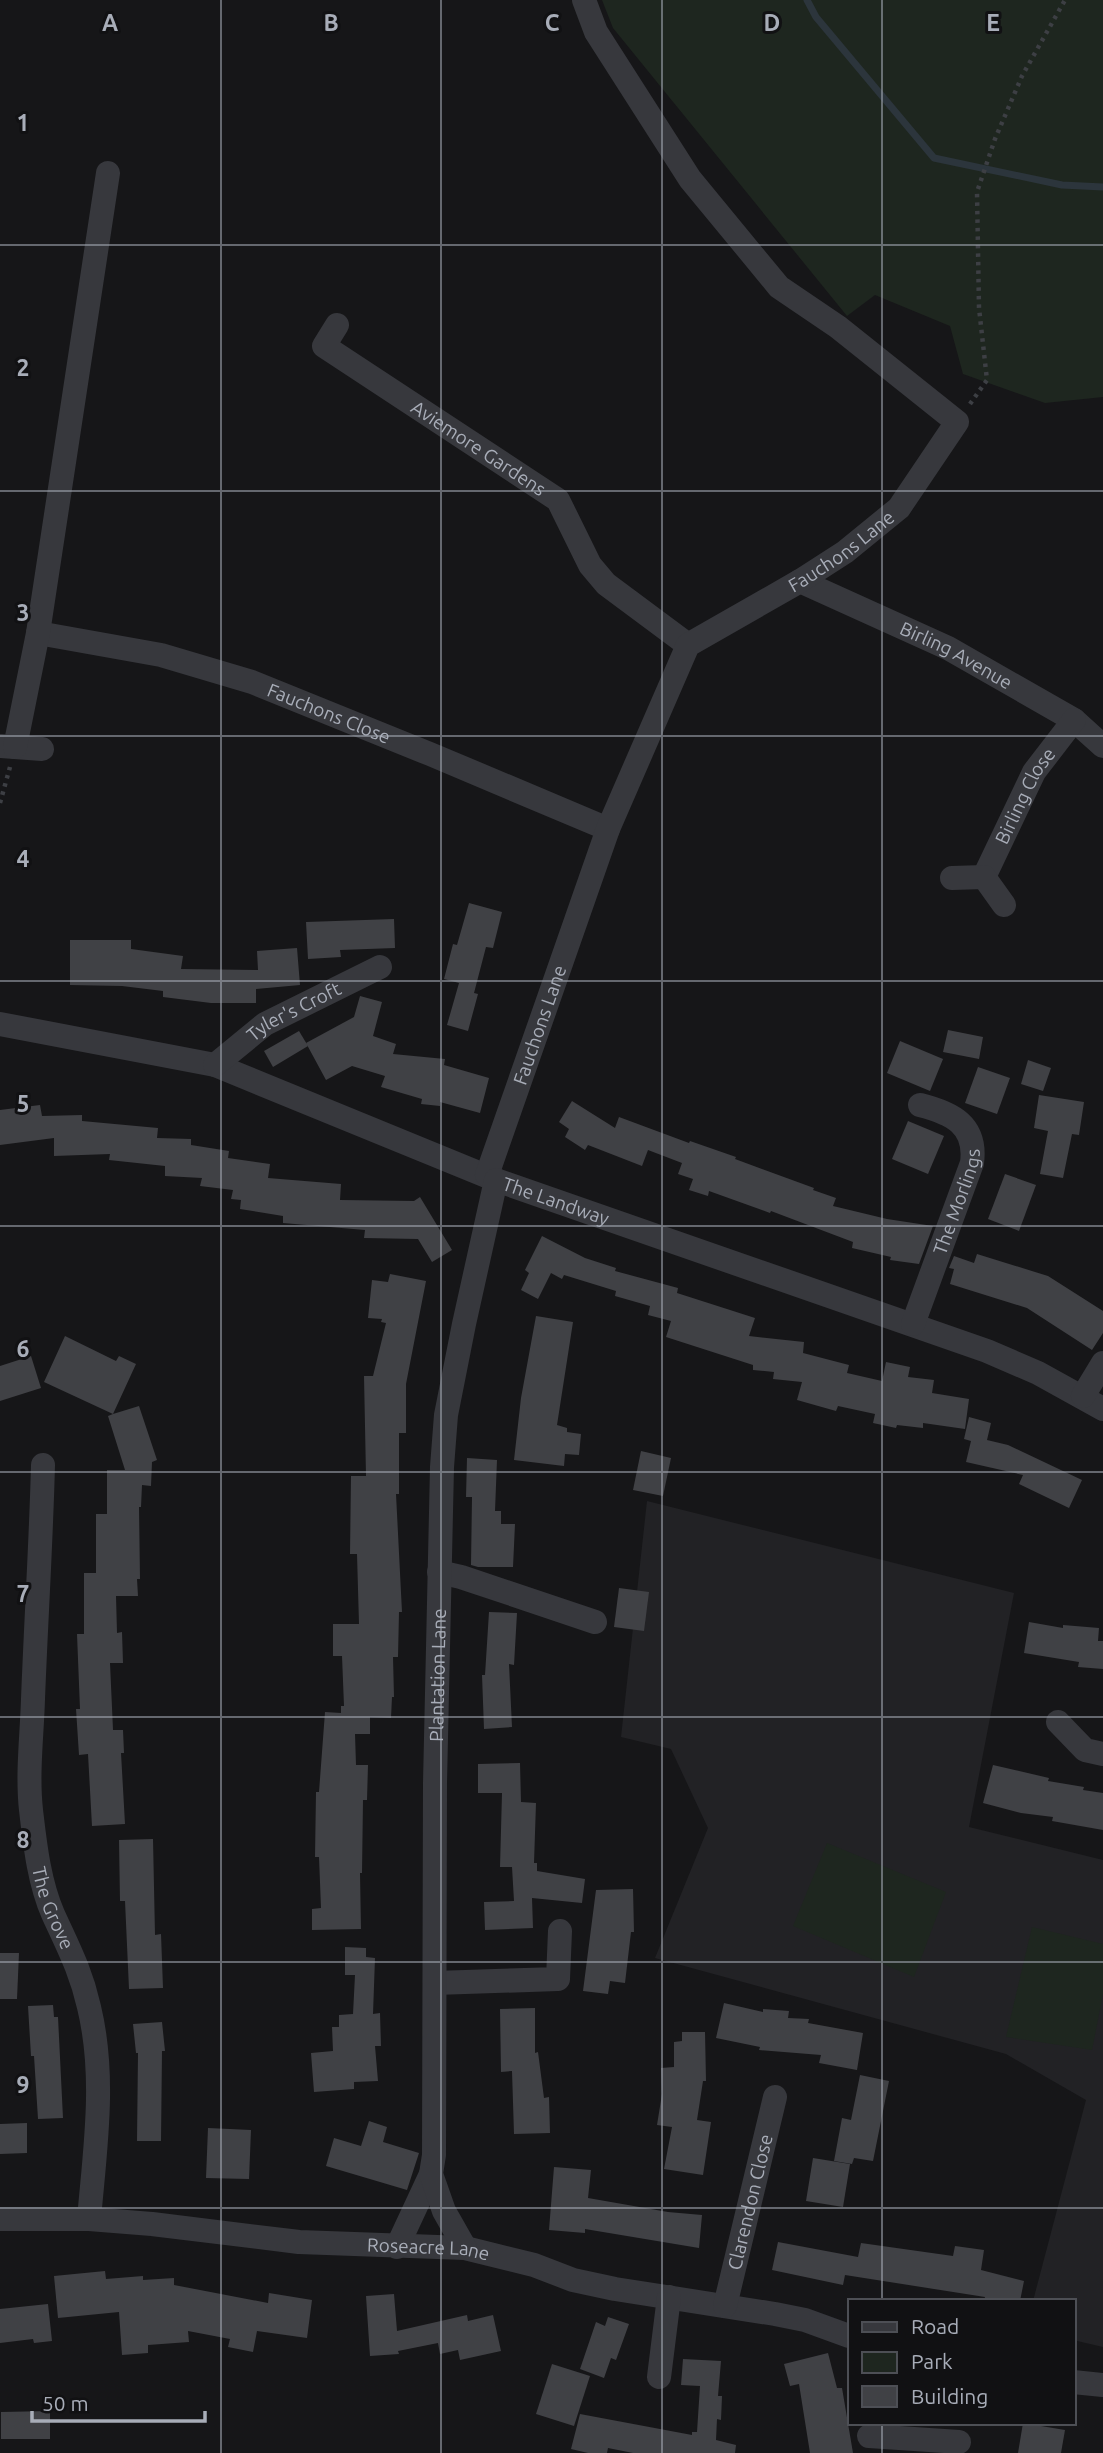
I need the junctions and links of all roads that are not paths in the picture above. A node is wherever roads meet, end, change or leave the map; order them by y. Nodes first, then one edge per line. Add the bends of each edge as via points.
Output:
1 (584, 0) edge
2 (110, 173) dead end
3 (337, 325) dead end
4 (800, 581) junction
5 (37, 633) junction
6 (688, 645) junction
7 (1074, 720) junction
8 (8, 746) edge
9 (1103, 746) edge
10 (42, 748) dead end
11 (608, 829) junction
12 (984, 877) junction
13 (952, 878) dead end
14 (1003, 905) dead end
15 (380, 967) dead end
16 (0, 1024) edge
17 (215, 1065) junction
18 (920, 1105) dead end
19 (491, 1177) junction
20 (913, 1324) junction
21 (1103, 1363) edge
22 (1093, 1403) edge
23 (43, 1465) dead end
24 (439, 1572) junction
25 (595, 1622) dead end
26 (1058, 1721) dead end
27 (1103, 1754) edge
28 (560, 1931) dead end
29 (435, 1983) junction
30 (775, 2098) dead end
31 (431, 2175) junction
32 (0, 2219) edge
33 (89, 2219) junction
34 (397, 2247) junction
35 (465, 2248) junction
36 (670, 2297) junction
37 (725, 2306) junction
38 (848, 2336) edge
39 (659, 2377) dead end
40 (1075, 2382) edge
41 (1103, 2385) edge
42 (869, 2437) edge
43 (959, 2442) dead end

1 - 4 street, Fauchons Lane via 596,32 690,179 779,287 838,327 957,422 899,508
2 - 5 street
3 - 6 street, Aviemore Gardens via 324,346 558,500 590,565 606,584
4 - 6 street, Fauchons Lane
4 - 7 street, Birling Avenue via 948,648
5 - 8 street
5 - 11 street, Fauchons Close via 161,655 252,682
6 - 11 street, Fauchons Lane
7 - 9 street, Birling Avenue
7 - 12 street, Birling Close via 1034,772
8 - 10 street
11 - 19 street, Fauchons Lane
12 - 13 street
12 - 14 street
15 - 17 street, Tyler's Croft via 265,1024
16 - 17 street, The Landway
17 - 19 street, The Landway
18 - 20 street, The Morlings via 947,1112 965,1127 974,1149
19 - 20 street, The Landway
19 - 24 street, Plantation Lane via 446,1415
20 - 22 street, The Landway via 1038,1373
21 - 22 street
23 - 33 street, The Grove via 31,1807 40,1873 74,1956 95,2032 98,2104
24 - 25 street
24 - 29 street, Plantation Lane
26 - 27 street via 1085,1750
28 - 29 street via 558,1979
29 - 31 street, Plantation Lane
30 - 37 street, Clarendon Close
31 - 34 street, Plantation Lane
31 - 35 street, Plantation Lane
32 - 33 street, Roseacre Lane
33 - 34 street, Roseacre Lane via 299,2242
34 - 35 street, Roseacre Lane
35 - 36 street, Roseacre Lane via 573,2280
36 - 37 street, Roseacre Lane
36 - 39 street
37 - 38 street, Roseacre Lane via 805,2320
40 - 41 street
42 - 43 street

